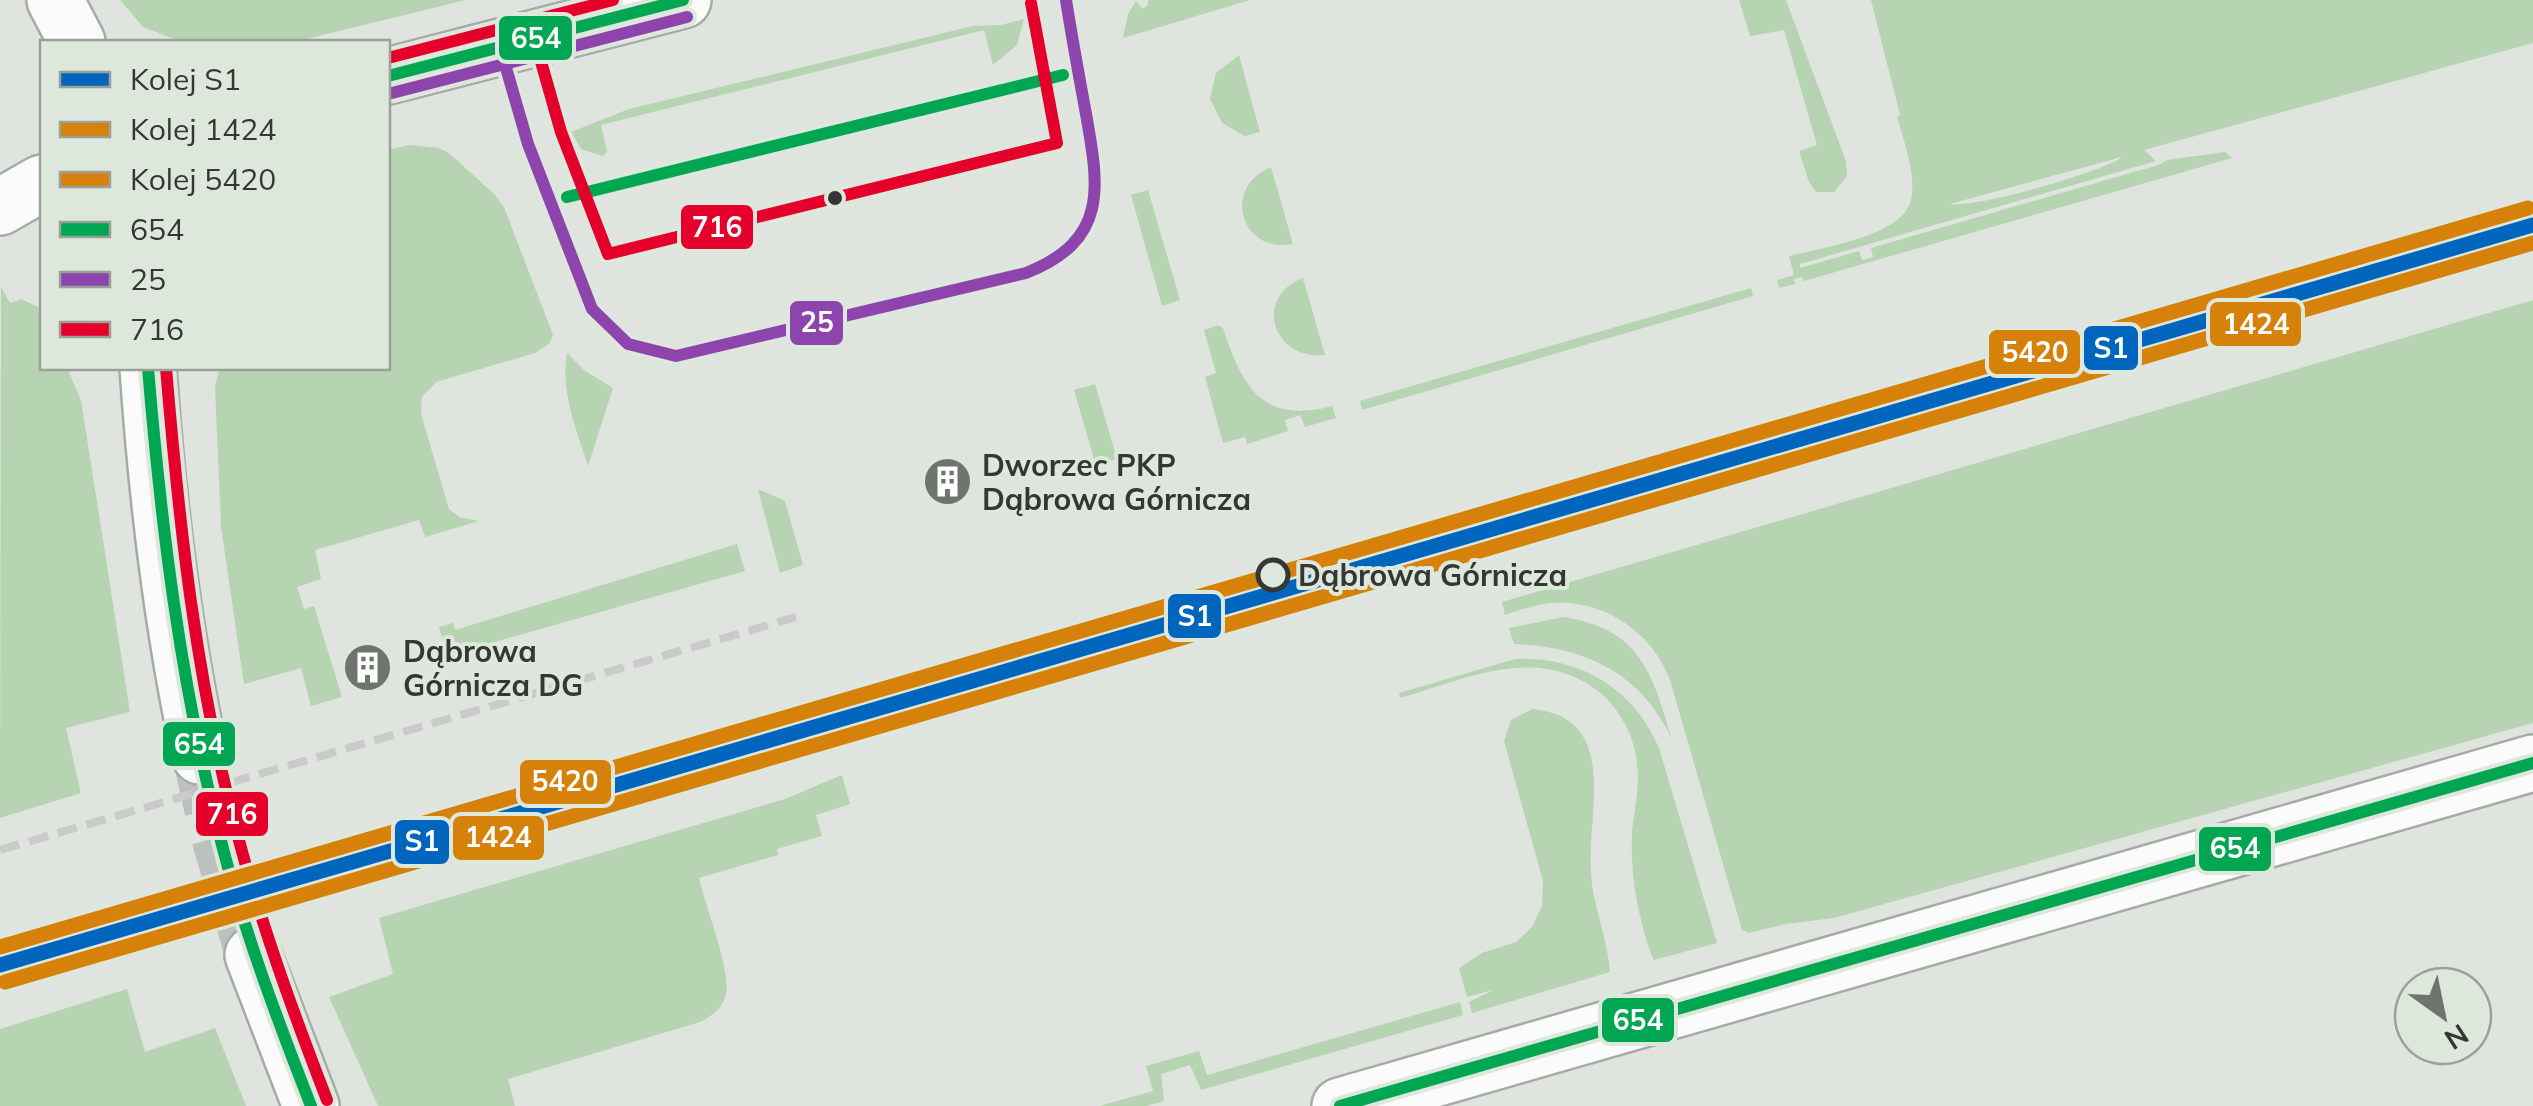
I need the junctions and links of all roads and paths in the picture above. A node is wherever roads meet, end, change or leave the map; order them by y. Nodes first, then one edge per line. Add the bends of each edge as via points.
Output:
1 (56, 0) edge
2 (683, 0) edge
3 (76, 40) edge
4 (390, 75) edge
5 (40, 183) edge
6 (0, 207) edge
7 (148, 370) edge
8 (200, 756) tunnel mouth
9 (2533, 763) edge
10 (253, 955) tunnel mouth
11 (311, 1106) edge
12 (1340, 1106) edge

1 - 3 street
2 - 4 street
5 - 6 street
7 - 8 street via 164,557
9 - 12 street
10 - 11 street

